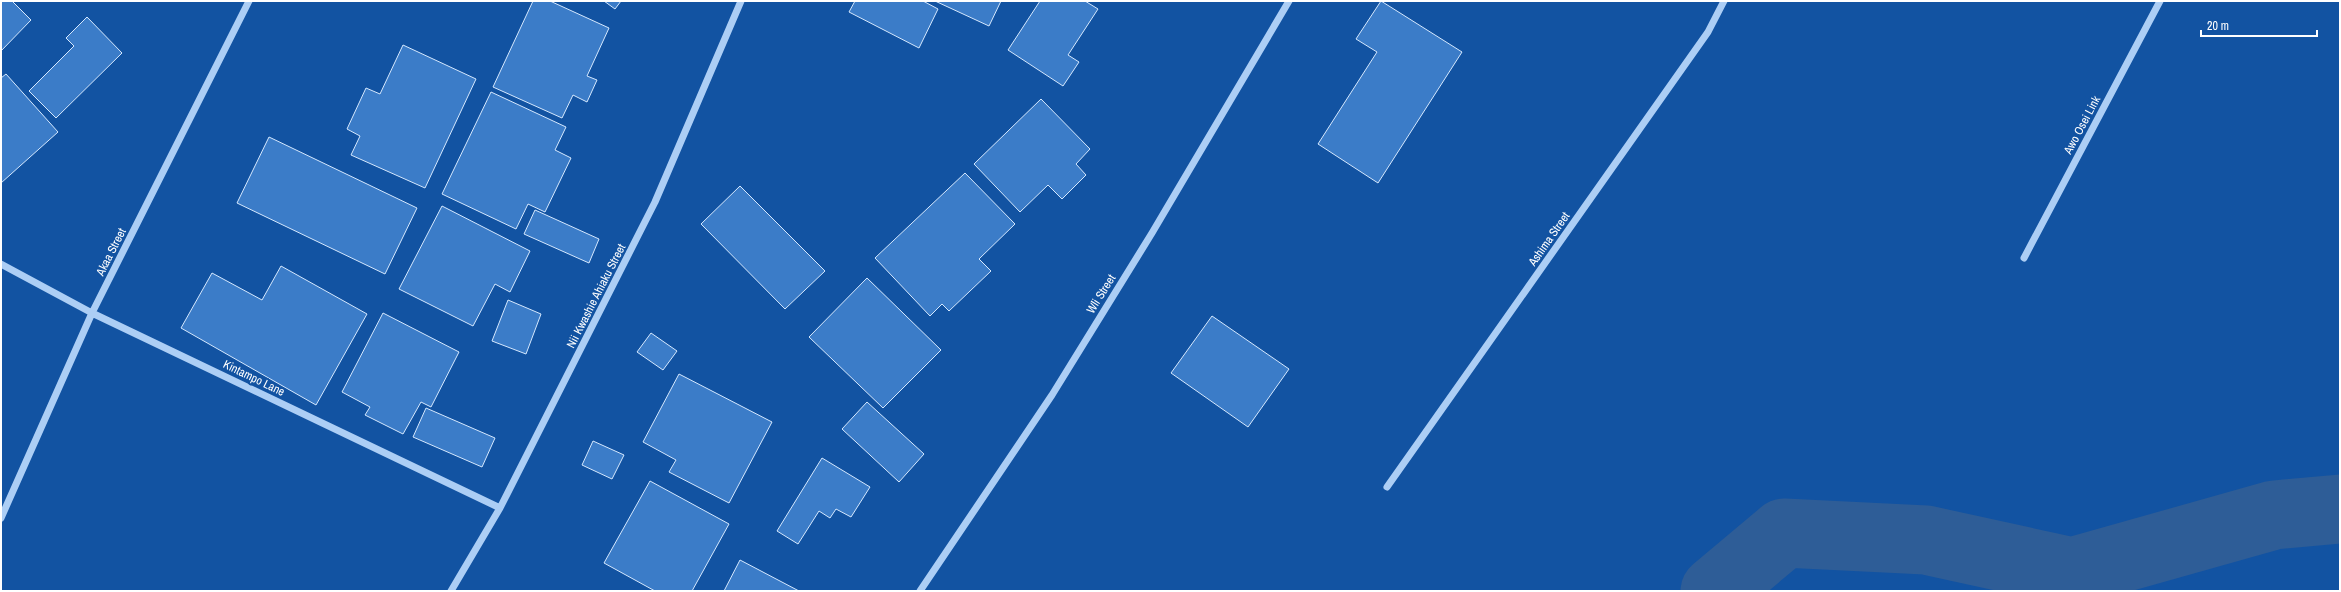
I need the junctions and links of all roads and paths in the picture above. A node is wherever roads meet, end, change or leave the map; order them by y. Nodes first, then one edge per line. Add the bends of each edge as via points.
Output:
1 (249, 1) edge
2 (741, 1) edge
3 (1289, 1) edge
4 (1724, 1) edge
5 (2160, 1) edge
6 (2024, 258) dead end
7 (1, 264) edge
8 (92, 314) junction
9 (1387, 487) dead end
10 (500, 508) junction
11 (1, 518) edge
12 (451, 591) edge
13 (920, 591) edge

1 - 8 street, Akaa Street
2 - 10 street, Nii Kwashie Ahiaku Street via 655,202
3 - 13 street, Wli Street via 1156,226 1056,388
4 - 9 street, Ashima Street via 1703,39
5 - 6 street, Awo Osei Link
7 - 8 street, Kintampo Lane
8 - 10 street, Kintampo Lane
8 - 11 street, Akaa Street
10 - 12 street, Nii Kwashie Ahiaku Street

